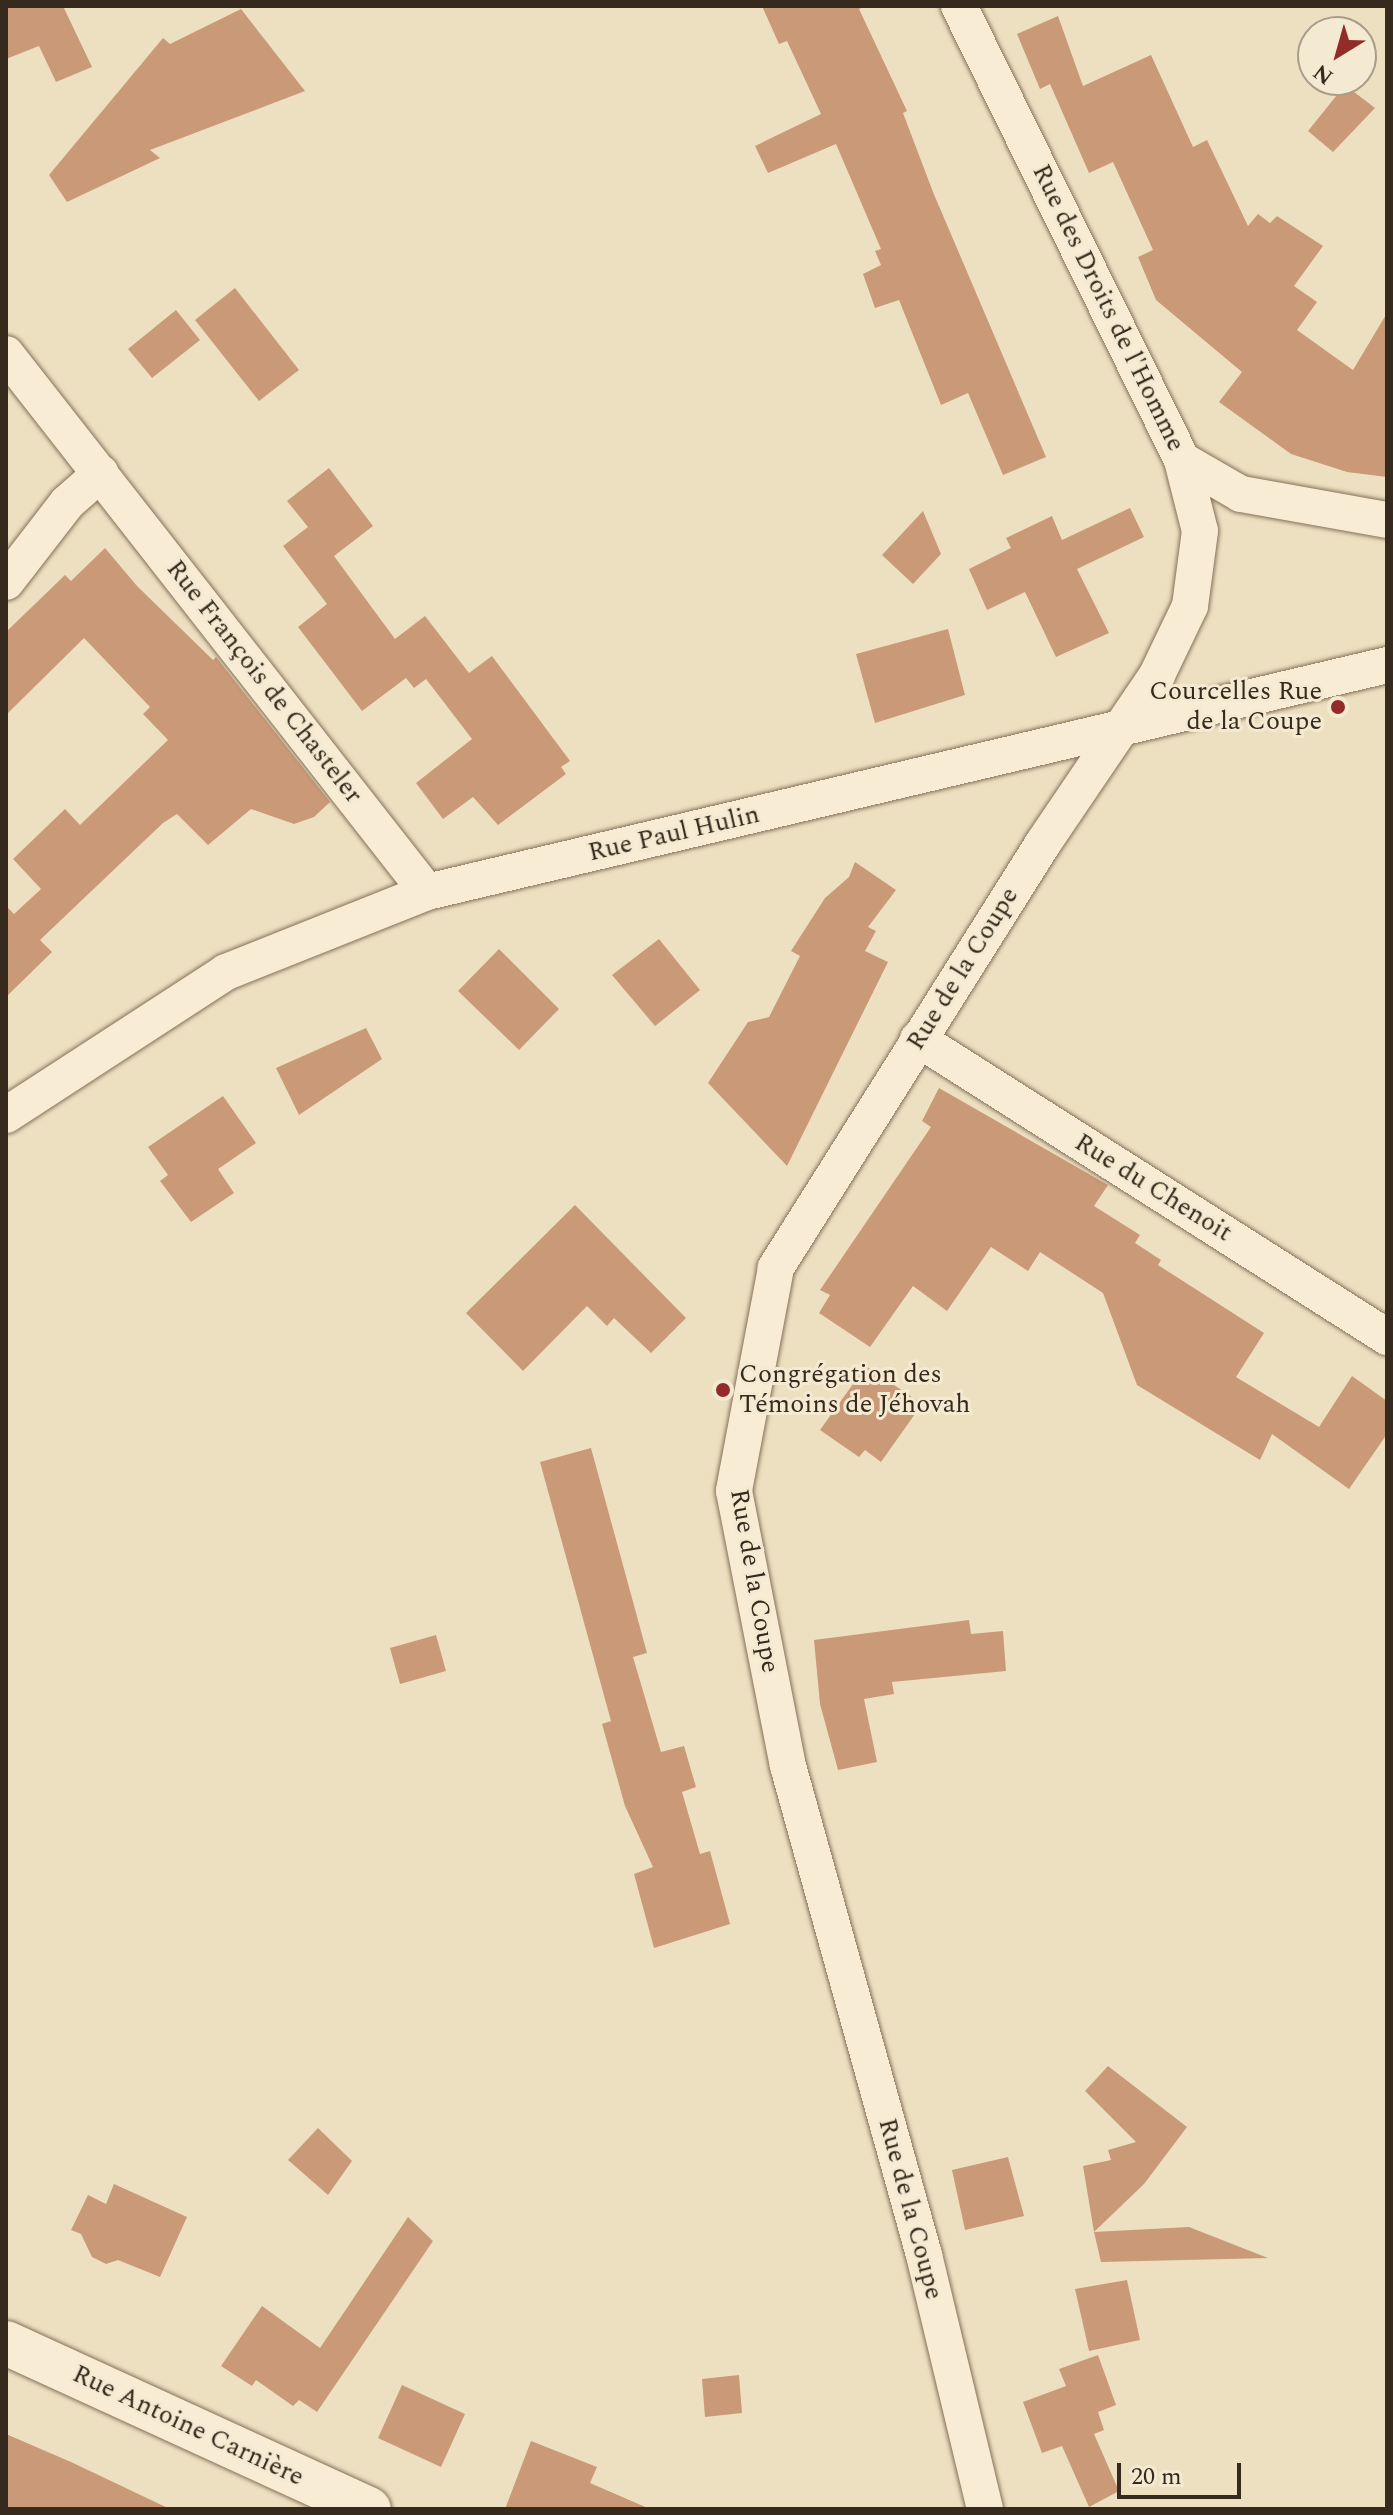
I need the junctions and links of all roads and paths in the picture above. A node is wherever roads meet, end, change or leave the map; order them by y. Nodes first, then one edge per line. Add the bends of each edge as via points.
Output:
1 (959, 6) edge
2 (6, 354) edge
3 (1182, 460) junction
4 (101, 473) junction
5 (1387, 520) edge
6 (6, 582) edge
7 (1387, 665) edge
8 (1117, 729) junction
9 (427, 892) junction
10 (918, 1039) junction
11 (6, 1115) edge
12 (1387, 1337) edge
13 (6, 2343) edge
14 (369, 2509) edge
15 (985, 2509) edge

1 - 3 street, Rue des Droits de l'Homme
2 - 4 street, Rue François de Chasteler
3 - 5 street, Rue des Droits de l'Homme via 1241,494
3 - 8 street, Rue de la Coupe via 1200,531 1190,606 1157,675
4 - 6 street via 67,503
4 - 9 street, Rue François de Chasteler
7 - 8 street, Rue Paul Hulin
8 - 9 street, Rue Paul Hulin
8 - 10 street, Rue de la Coupe
9 - 11 street, Rue Paul Hulin via 226,972
10 - 12 street, Rue du Chenoit
10 - 15 street, Rue de la Coupe via 776,1268 734,1491 788,1766 924,2255
13 - 14 main road, Rue Antoine Carnière

